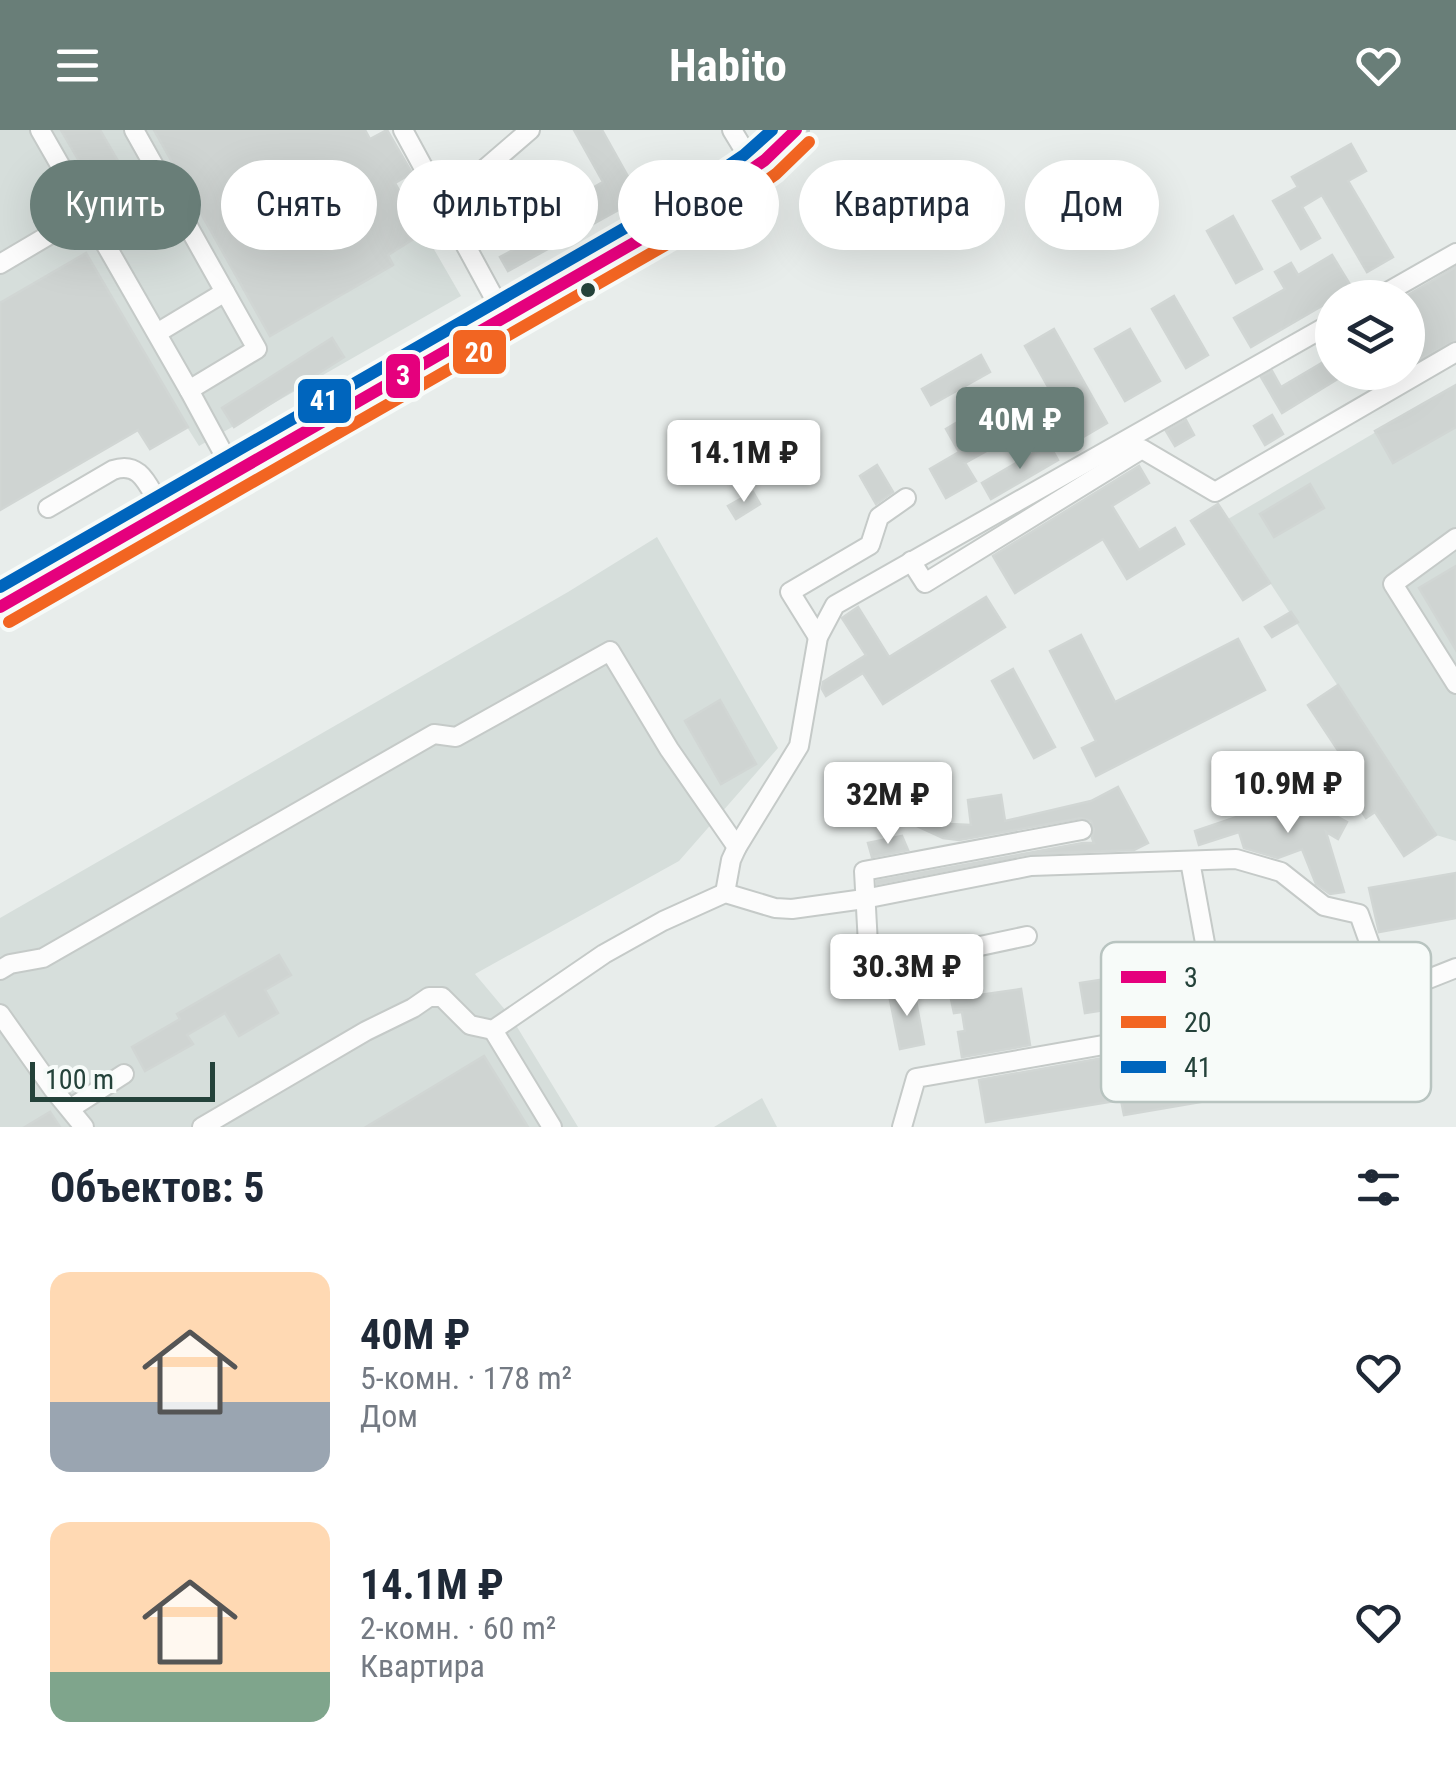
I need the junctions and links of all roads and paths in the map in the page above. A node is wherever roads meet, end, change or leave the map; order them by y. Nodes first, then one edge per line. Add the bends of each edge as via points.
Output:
1 (40, 130) edge
2 (134, 130) edge
3 (403, 130) edge
4 (530, 130) edge
5 (732, 130) edge
6 (779, 130) edge
7 (796, 130) edge
8 (749, 158) junction
9 (58, 160) edge
10 (420, 160) edge
11 (495, 160) edge
12 (30, 246) edge
13 (110, 250) edge
14 (469, 250) edge
15 (1456, 252) edge
16 (0, 264) edge
17 (1408, 280) edge
18 (225, 292) junction
19 (501, 310) junction
20 (158, 332) junction
21 (1315, 332) edge
22 (1456, 352) edge
23 (188, 390) junction
24 (231, 467) junction
25 (906, 498) dead end
26 (158, 502) junction
27 (48, 508) dead end
28 (1456, 538) edge
29 (911, 561) junction
30 (0, 593) edge
31 (0, 607) edge
32 (818, 637) junction
33 (1456, 684) edge
34 (1082, 830) dead end
35 (737, 847) junction
36 (1190, 861) junction
37 (725, 893) junction
38 (864, 899) junction
39 (1027, 936) dead end
40 (1206, 942) edge
41 (1369, 942) edge
42 (1456, 968) edge
43 (0, 970) edge
44 (1431, 978) edge
45 (0, 1014) edge
46 (493, 1030) junction
47 (1101, 1045) edge
48 (124, 1074) dead end
49 (71, 1108) junction
50 (84, 1127) edge
51 (202, 1127) edge
52 (552, 1127) edge
53 (902, 1127) edge

1 - 9 lane
2 - 18 lane
3 - 10 lane
4 - 11 lane
5 - 8 lane
6 - 8 main road
7 - 19 main road via 743,178
8 - 19 main road
12 - 16 lane
13 - 20 lane
14 - 19 lane
15 - 17 lane
18 - 20 lane
18 - 23 lane via 257,350
19 - 24 main road
20 - 23 lane
21 - 29 lane
22 - 29 lane via 1215,492 1142,449 925,584
23 - 24 lane
24 - 26 main road
24 - 31 main road
25 - 32 lane via 879,517 870,544 790,592
26 - 27 lane via 143,475 123,466
26 - 30 main road
28 - 33 lane via 1393,584
29 - 32 lane via 835,605
32 - 35 lane via 800,746
34 - 38 lane via 864,871
35 - 37 lane
35 - 43 lane via 610,651 456,737 434,734 42,958
36 - 38 lane via 1031,866
36 - 40 lane
36 - 41 lane via 1236,860 1281,872 1324,906 1359,914
37 - 38 lane via 792,910
37 - 46 lane via 604,954
38 - 39 lane via 869,963
42 - 44 lane
45 - 49 lane
46 - 51 lane via 470,1025 442,997 429,997
46 - 52 lane
47 - 53 lane via 916,1078
48 - 49 lane
49 - 50 lane

